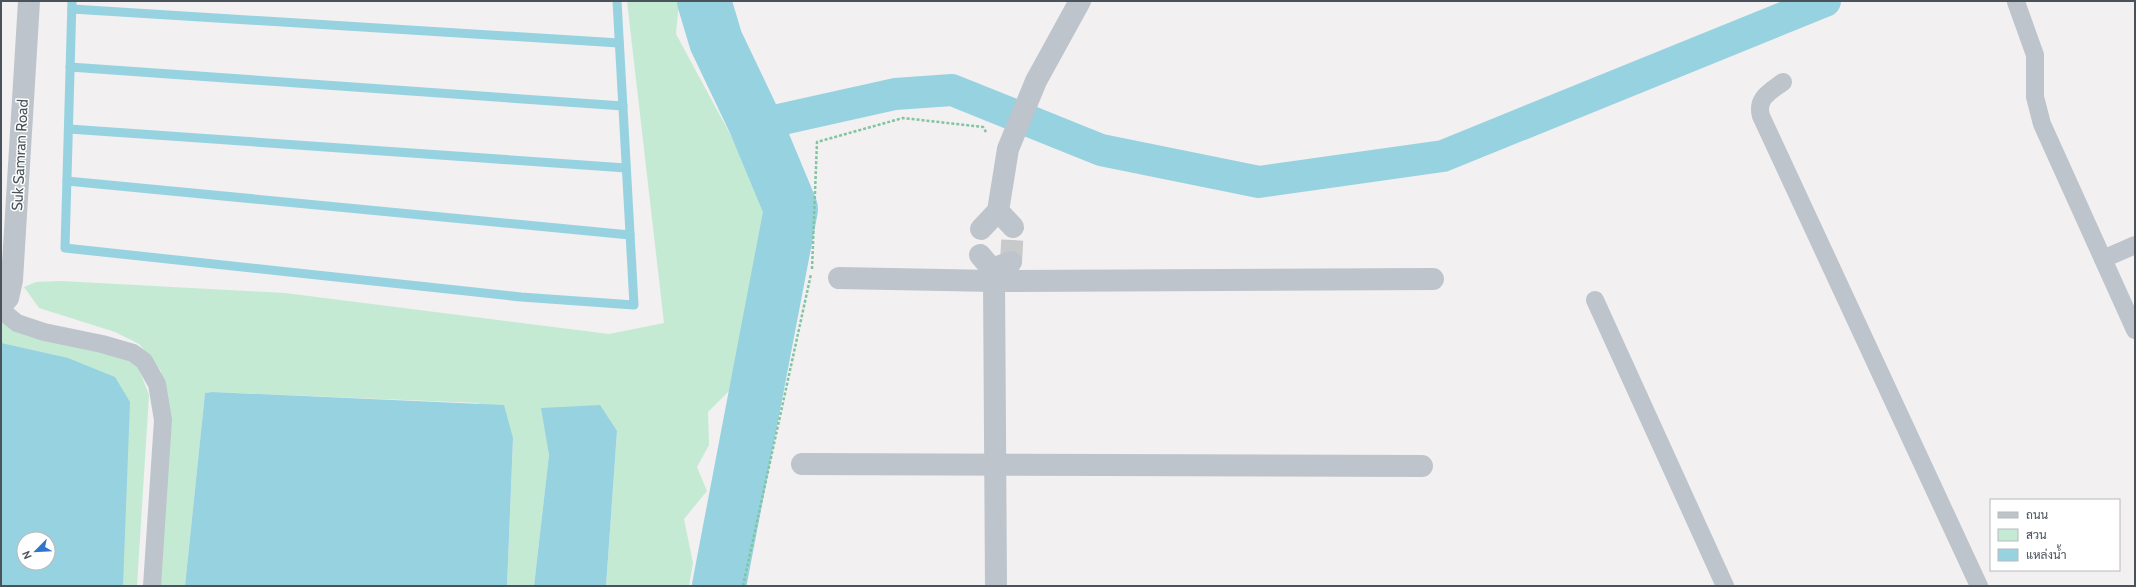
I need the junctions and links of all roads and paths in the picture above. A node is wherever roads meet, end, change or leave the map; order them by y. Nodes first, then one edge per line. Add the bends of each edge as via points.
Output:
1 (29, 1) edge
2 (1080, 1) edge
3 (2016, 2) dead end
4 (1783, 82) dead end
5 (998, 211) junction
6 (1013, 227) dead end
7 (981, 229) dead end
8 (2135, 245) edge
9 (2103, 259) junction
10 (994, 266) junction
11 (838, 278) dead end
12 (1432, 279) dead end
13 (1595, 300) dead end
14 (1, 306) edge
15 (1, 310) edge
16 (2135, 330) edge
17 (802, 464) dead end
18 (996, 464) junction
19 (1422, 466) dead end
20 (152, 586) edge
21 (996, 586) edge
22 (1726, 586) edge
23 (1979, 586) edge

1 - 14 street, Suk Samran Road via 12,280 8,298
2 - 5 street via 1036,81 1008,149
3 - 9 lane via 2035,56 2035,97 2042,124
4 - 23 lane via 1761,98 1761,116
5 - 6 street
5 - 7 street
8 - 9 lane
9 - 16 lane
10 - 11 street
10 - 12 street
10 - 18 street
13 - 22 lane
15 - 20 lane via 17,322 44,332 132,353 144,361 157,384 163,420
17 - 18 street
18 - 19 street
18 - 21 street

